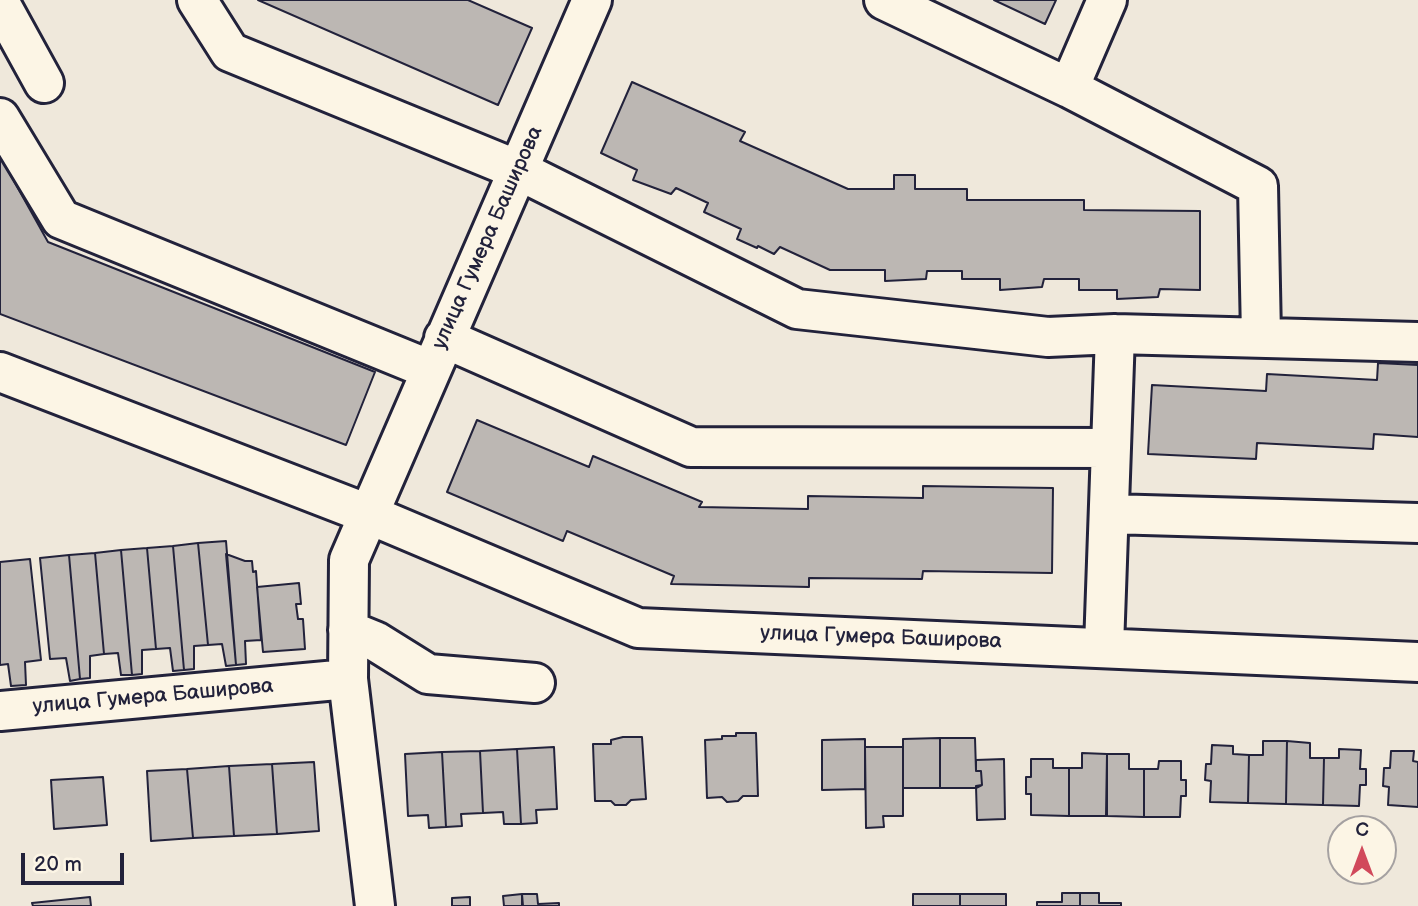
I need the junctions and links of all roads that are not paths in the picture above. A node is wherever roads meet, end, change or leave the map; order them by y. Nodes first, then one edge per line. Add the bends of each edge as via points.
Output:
1 (197, 0) edge
2 (884, 0) edge
3 (1107, 0) edge
4 (0, 3) edge
5 (583, 3) edge
6 (44, 83) dead end
7 (1069, 88) junction
8 (0, 118) edge
9 (518, 170) junction
10 (1115, 334) junction
11 (1261, 336) junction
12 (1418, 342) edge
13 (438, 354) junction
14 (0, 372) edge
15 (1111, 448) junction
16 (368, 514) junction
17 (1111, 514) junction
18 (1418, 523) edge
19 (348, 630) junction
20 (1104, 647) junction
21 (1418, 662) edge
22 (348, 680) junction
23 (535, 683) dead end
24 (0, 711) edge
25 (375, 906) edge

1 - 9 street via 230,52
2 - 7 street
3 - 7 street
4 - 6 street
5 - 9 street, улица Гумера Баширова
7 - 11 street via 1258,186
8 - 13 street via 61,219
9 - 10 street via 797,309 1048,337
9 - 13 street, улица Гумера Баширова
10 - 11 street
10 - 15 street
11 - 12 street
13 - 15 street via 691,447
13 - 16 street, улица Гумера Баширова
14 - 16 street
15 - 17 street
16 - 19 street, улица Гумера Баширова via 349,559
16 - 20 street, улица Гумера Баширова via 638,628
17 - 18 street
17 - 20 street
19 - 22 street, улица Гумера Баширова
19 - 23 street via 428,674
20 - 21 street, улица Гумера Баширова
22 - 24 street, улица Гумера Баширова
22 - 25 street, улица Гумера Баширова

